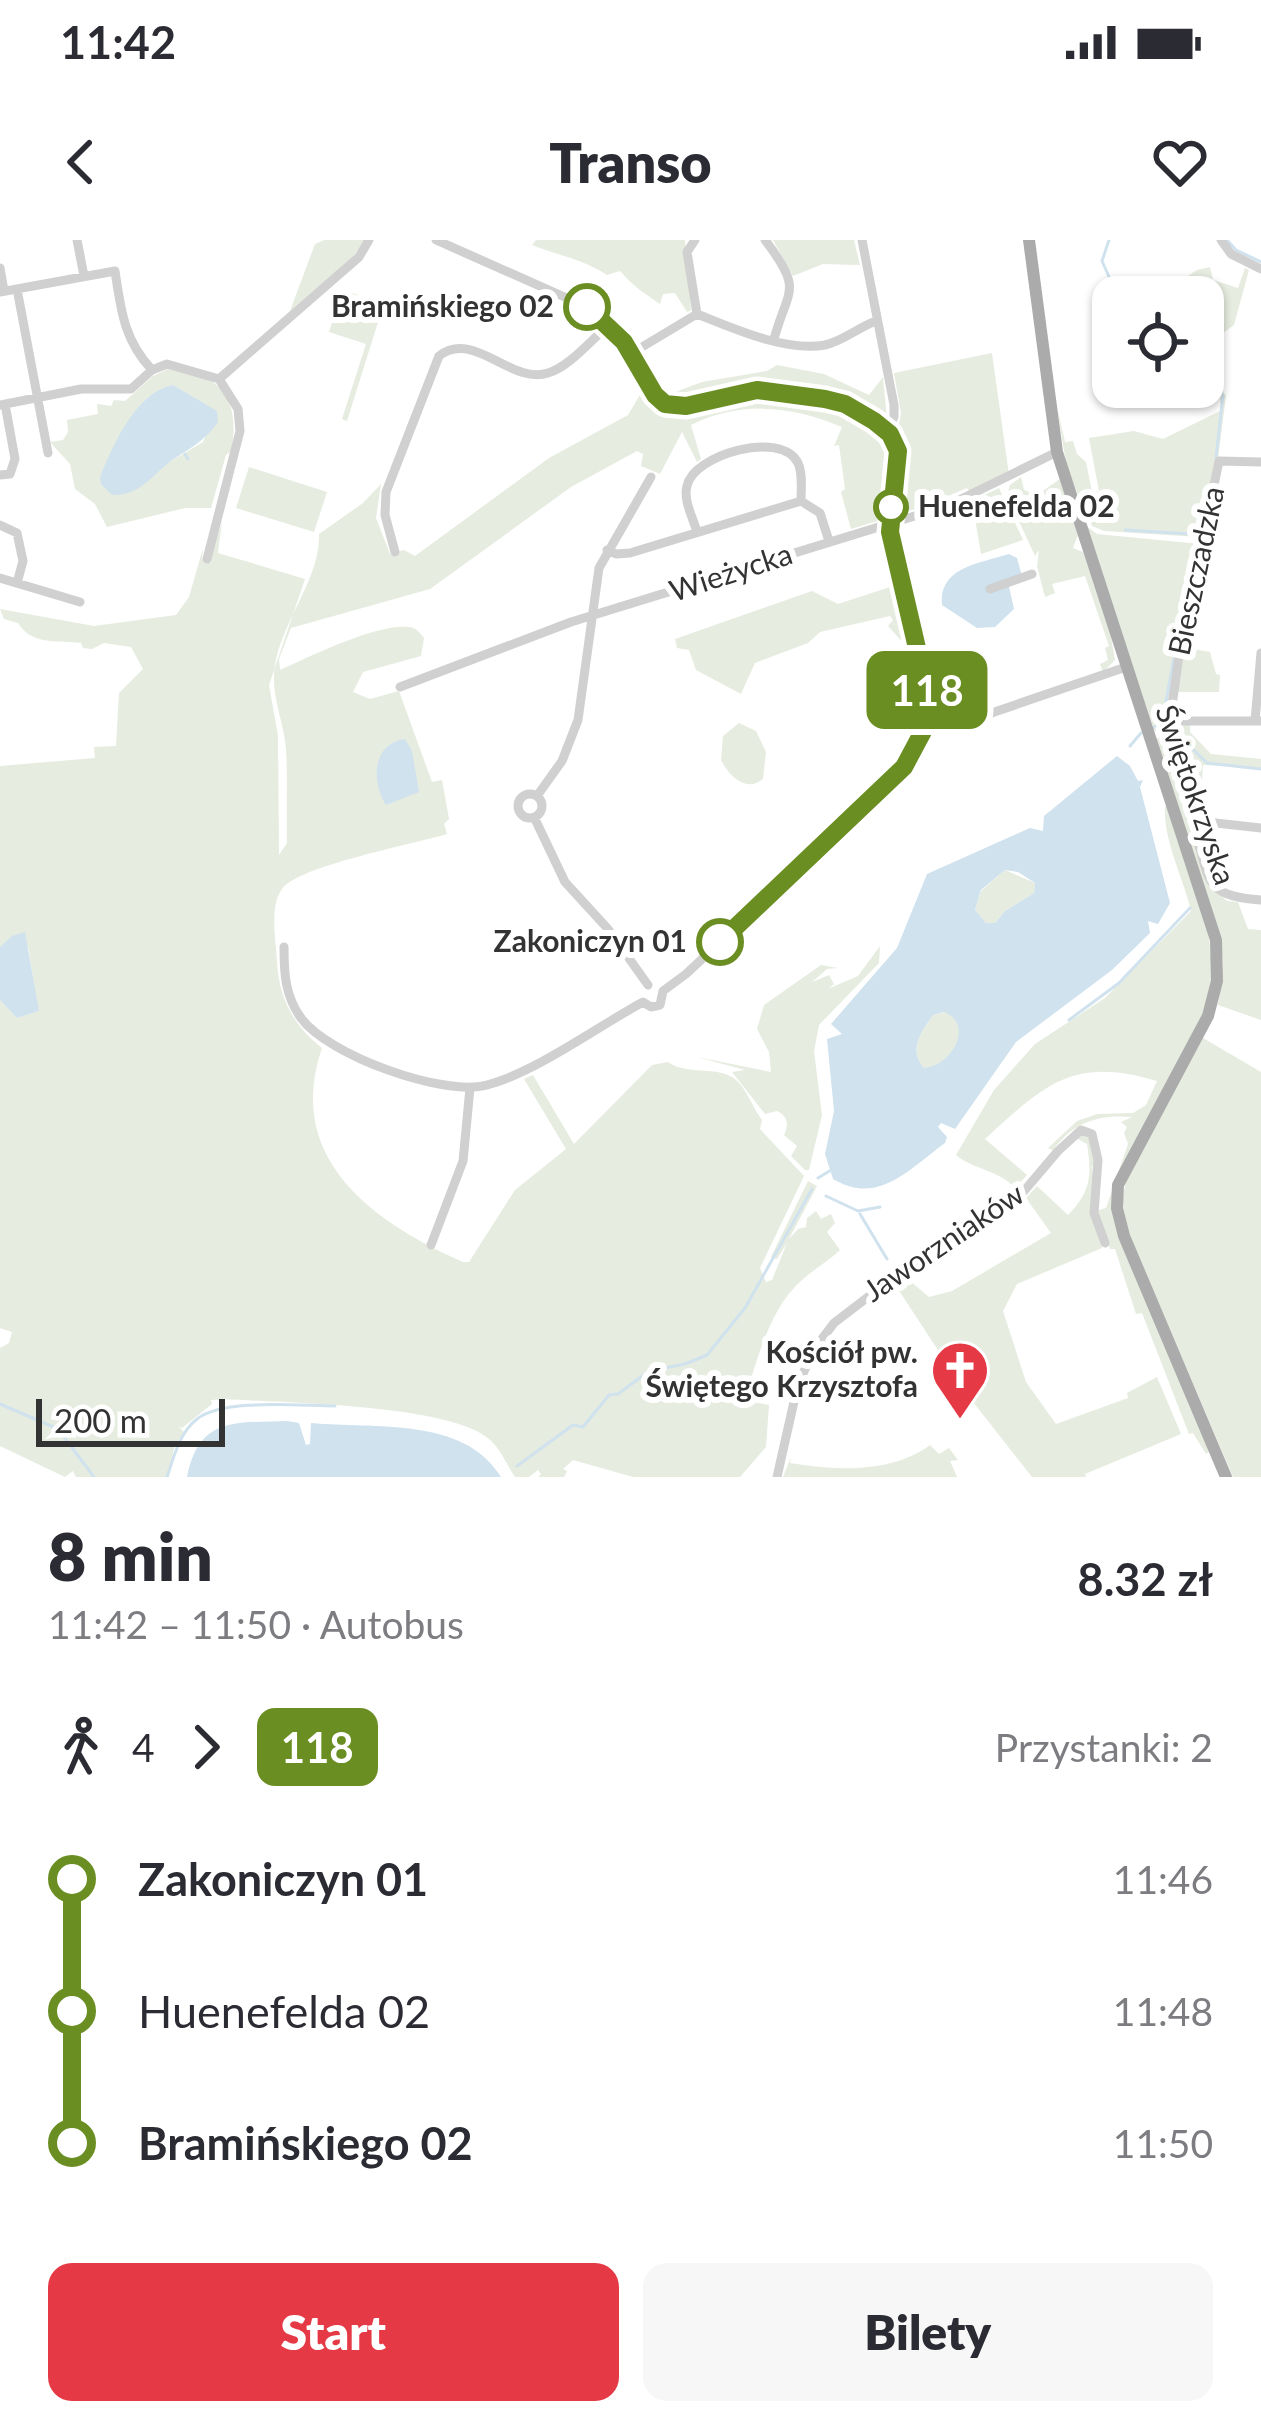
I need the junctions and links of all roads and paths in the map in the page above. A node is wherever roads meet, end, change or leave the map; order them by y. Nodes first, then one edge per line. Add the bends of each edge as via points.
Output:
1 (77, 240) edge
2 (369, 240) edge
3 (436, 240) edge
4 (694, 240) edge
5 (765, 240) edge
6 (862, 240) edge
7 (1030, 240) edge
8 (1221, 240) edge
9 (0, 268) edge
10 (1261, 269) edge
11 (84, 276) junction
12 (17, 289) junction
13 (2, 291) edge
14 (697, 314) junction
15 (876, 321) junction
16 (609, 326) junction
17 (774, 340) junction
18 (632, 353) junction
19 (152, 370) junction
20 (219, 379) junction
21 (36, 398) junction
22 (2, 405) edge
23 (886, 431) junction
24 (1057, 452) junction
25 (48, 454) dead end
26 (1261, 462) edge
27 (0, 475) edge
28 (651, 477) dead end
29 (801, 500) junction
30 (890, 520) junction
31 (0, 525) edge
32 (697, 532) junction
33 (830, 541) junction
34 (607, 550) junction
35 (395, 552) dead end
36 (207, 559) dead end
37 (1032, 574) dead end
38 (0, 578) edge
39 (17, 583) junction
40 (990, 589) dead end
41 (80, 602) dead end
42 (590, 616) junction
43 (1261, 655) edge
44 (1126, 667) junction
45 (400, 687) dead end
46 (1170, 721) junction
47 (1258, 721) edge
48 (928, 722) junction
49 (1156, 734) junction
50 (537, 796) junction
51 (534, 817) junction
52 (1198, 821) junction
53 (1261, 828) edge
54 (1261, 900) edge
55 (284, 947) dead end
56 (648, 986) junction
57 (664, 991) junction
58 (644, 1002) junction
59 (470, 1088) junction
60 (1105, 1243) dead end
61 (431, 1245) dead end
62 (777, 1477) edge
63 (1226, 1477) edge

1 - 11 street
2 - 20 street
3 - 16 street via 571,298
4 - 14 street via 687,252
5 - 17 street via 790,293
6 - 15 street
7 - 24 main road, Świętokrzyska
8 - 10 street
9 - 13 street
11 - 12 street
11 - 19 street via 115,272 129,342
12 - 13 street
12 - 21 street
14 - 17 street
14 - 18 street
15 - 17 street via 828,344
15 - 23 street via 894,405
16 - 18 street
16 - 35 street via 544,374 463,348 439,356 386,492
18 - 23 street via 669,406 765,390 835,401
19 - 20 street via 174,364
19 - 21 street via 130,389
20 - 36 street via 238,409 240,431
21 - 22 street
21 - 25 street
22 - 27 street via 15,459 10,475
23 - 30 street via 898,458
24 - 30 street, Wieżycka via 966,498
24 - 44 main road, Świętokrzyska
26 - 46 street, Bieszczadzka via 1220,461
28 - 34 street
29 - 32 street
29 - 32 street via 799,464 784,448 764,445 706,463 691,476 686,495
29 - 33 street via 820,513
30 - 33 street, Wieżycka
30 - 48 street
31 - 39 street via 17,533
32 - 34 street via 630,553
33 - 42 street, Wieżycka
34 - 42 street
37 - 40 street
38 - 39 street
39 - 41 street
42 - 45 street, Wieżycka
42 - 50 street via 578,720
43 - 47 street
44 - 48 street via 968,721
44 - 49 main road, Świętokrzyska
46 - 47 street
46 - 49 street
48 - 57 street via 890,783
49 - 52 street, Świętokrzyska
49 - 63 main road, Świętokrzyska via 1214,928 1217,981 1201,1031 1123,1173 1117,1208
50 - 51 street via 542,810
50 - 51 street via 518,804
51 - 56 street via 565,882
52 - 53 street
52 - 54 street, Świętokrzyska via 1216,890
55 - 59 street via 288,992 319,1036 406,1074
56 - 57 street
56 - 58 street
57 - 58 street via 660,1005
58 - 59 street via 512,1076
59 - 61 street via 463,1161
60 - 62 street, Jaworzniaków via 1093,1208 1097,1148 1081,1130 1018,1198 939,1242 834,1323 798,1384

